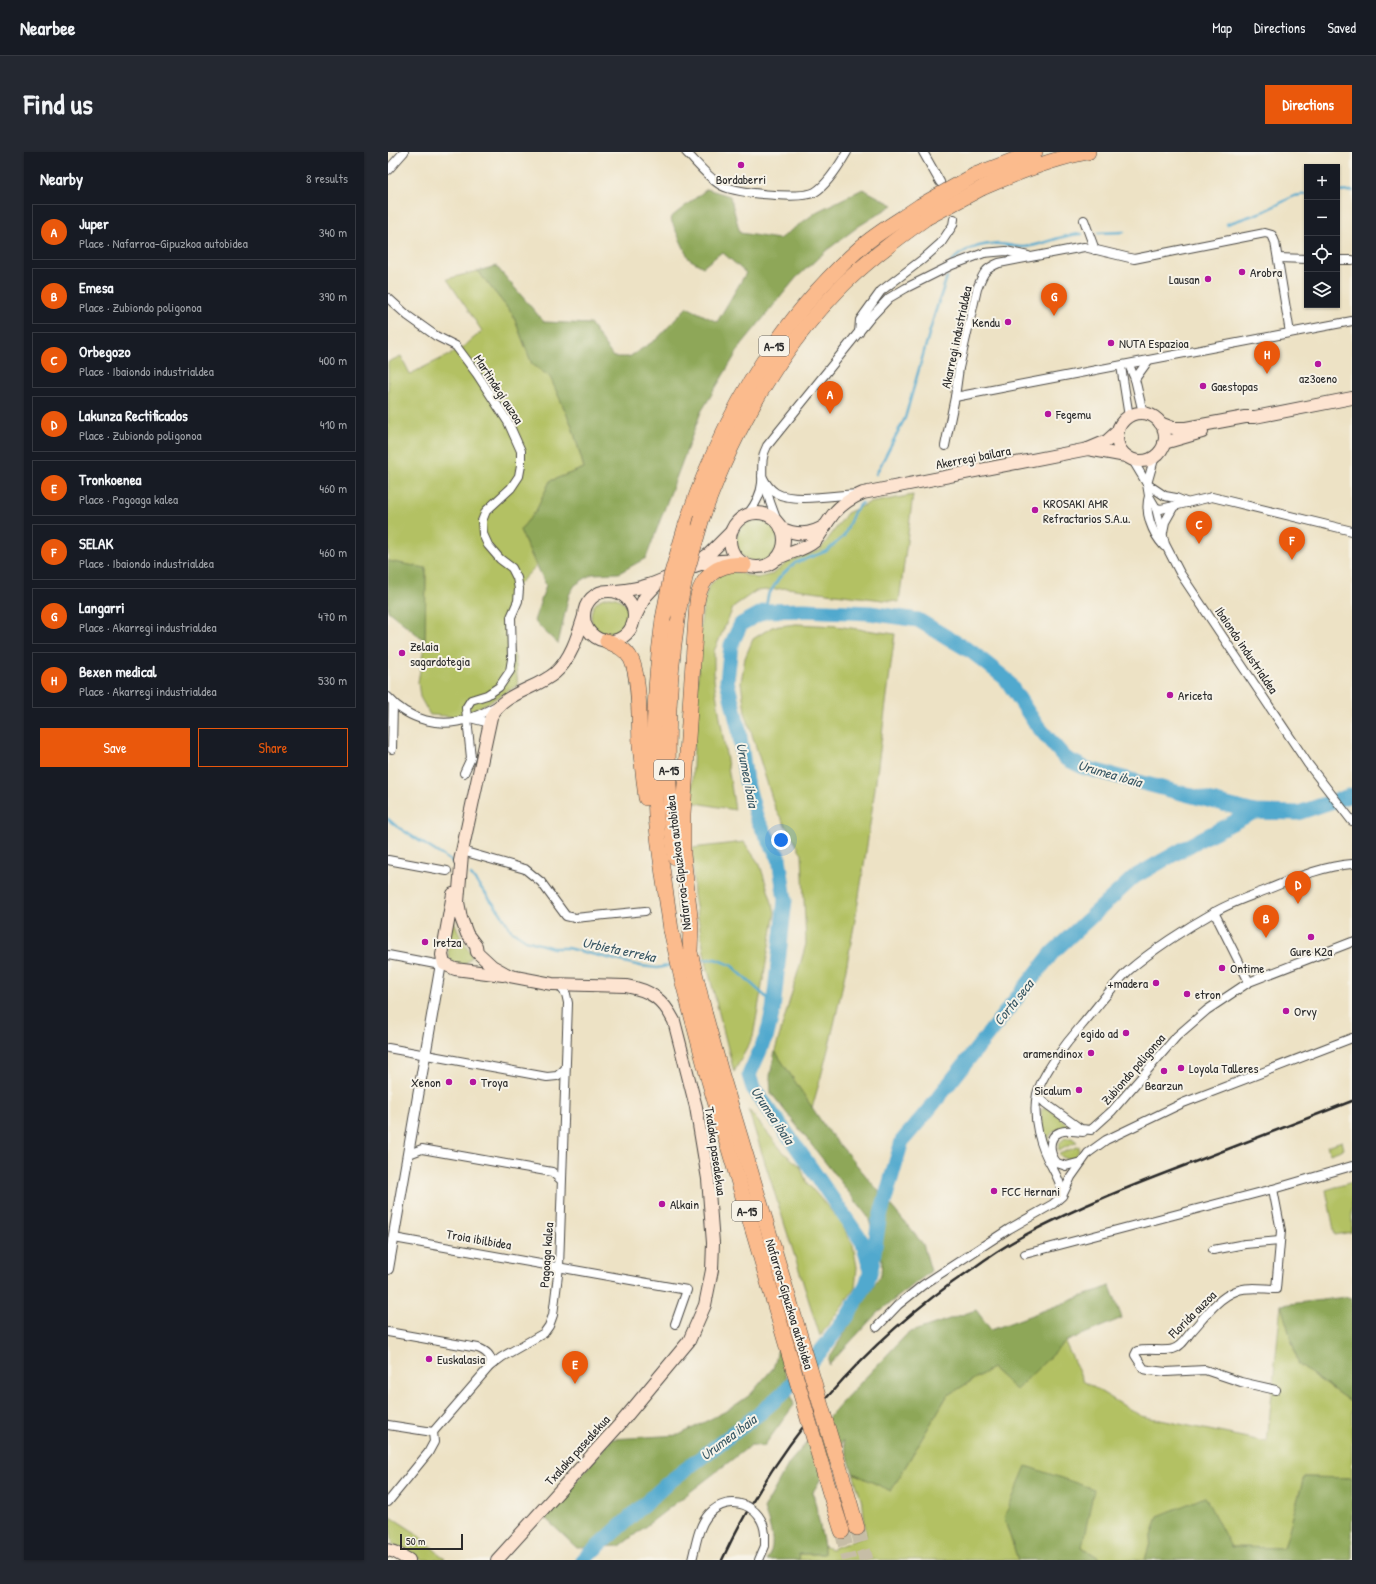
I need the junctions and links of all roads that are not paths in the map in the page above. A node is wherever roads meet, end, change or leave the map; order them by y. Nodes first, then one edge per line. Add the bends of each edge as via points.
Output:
1 (404, 152) edge
2 (686, 152) edge
3 (847, 152) edge
4 (923, 152) edge
5 (1035, 152) edge
6 (1088, 152) edge
7 (388, 170) edge
8 (979, 181) junction
9 (940, 182) dead end
10 (923, 212) junction
11 (954, 219) dead end
12 (1084, 220) dead end
13 (1095, 250) junction
14 (1031, 257) junction
15 (1278, 258) junction
16 (1304, 259) edge
17 (1340, 260) edge
18 (1352, 260) edge
19 (388, 298) edge
20 (1352, 322) edge
21 (859, 332) junction
22 (1290, 333) junction
23 (1148, 361) junction
24 (1125, 365) junction
25 (1135, 379) junction
26 (955, 397) junction
27 (1352, 398) edge
28 (1143, 414) junction
29 (1129, 417) junction
30 (1255, 417) junction
31 (1160, 423) junction
32 (1118, 431) junction
33 (1164, 444) junction
34 (945, 446) dead end
35 (1088, 449) junction
36 (1155, 456) junction
37 (1129, 458) junction
38 (764, 478) junction
39 (1147, 484) junction
40 (863, 493) junction
41 (1149, 496) junction
42 (1188, 503) junction
43 (1174, 506) junction
44 (1156, 508) junction
45 (748, 514) junction
46 (1150, 520) junction
47 (779, 524) junction
48 (826, 525) junction
49 (1352, 531) edge
50 (730, 533) junction
51 (1163, 535) junction
52 (1167, 549) junction
53 (778, 558) junction
54 (742, 563) junction
55 (692, 566) junction
56 (660, 581) junction
57 (614, 591) junction
58 (584, 616) junction
59 (635, 617) junction
60 (602, 639) junction
61 (569, 655) junction
62 (391, 700) edge
63 (501, 704) junction
64 (468, 719) junction
65 (487, 722) junction
66 (392, 749) dead end
67 (464, 773) dead end
68 (1352, 821) edge
69 (462, 852) junction
70 (388, 860) edge
71 (1352, 864) edge
72 (447, 871) dead end
73 (666, 896) junction
74 (645, 910) dead end
75 (1214, 912) junction
76 (682, 927) junction
77 (1352, 942) edge
78 (477, 952) junction
79 (388, 955) edge
80 (450, 966) junction
81 (510, 976) junction
82 (439, 979) junction
83 (1249, 982) junction
84 (558, 984) junction
85 (1352, 1038) edge
86 (388, 1048) edge
87 (426, 1055) junction
88 (565, 1069) junction
89 (1039, 1089) junction
90 (1091, 1130) junction
91 (409, 1154) junction
92 (1081, 1162) junction
93 (1066, 1166) junction
94 (1352, 1166) edge
95 (1054, 1171) junction
96 (1071, 1177) junction
97 (561, 1180) junction
98 (1273, 1188) junction
99 (1062, 1196) junction
100 (394, 1238) junction
101 (1280, 1240) junction
102 (1213, 1250) dead end
103 (1024, 1254) dead end
104 (559, 1267) junction
105 (388, 1270) edge
106 (675, 1324) dead end
107 (877, 1328) dead end
108 (388, 1332) edge
109 (490, 1366) junction
110 (1276, 1390) dead end
111 (388, 1425) edge
112 (433, 1432) junction
113 (388, 1502) edge
114 (857, 1528) tunnel mouth
115 (842, 1531) tunnel mouth
116 (388, 1550) edge
117 (388, 1559) edge
118 (401, 1560) edge
119 (409, 1560) edge
120 (497, 1560) edge
121 (692, 1560) edge
122 (759, 1560) edge

1 - 7 street
2 - 3 street via 719,185 739,191 802,196 815,192 828,180
4 - 9 street
5 - 8 highway, Nafarroa-Gipuzkoa autobidea / A-15
6 - 8 highway, Nafarroa-Gipuzkoa autobidea / A-15
8 - 10 highway, Nafarroa-Gipuzkoa autobidea / A-15, bridge
10 - 73 highway, Nafarroa-Gipuzkoa autobidea / A-15, bridge via 885,230 851,257 802,308 777,340 752,380 711,458 685,528 672,576 663,619 655,690 656,816
10 - 76 highway, Nafarroa-Gipuzkoa autobidea / A-15, bridge via 898,238 847,281 788,349 743,423 723,464 702,518 678,613 669,691 671,815
11 - 21 street via 941,243 881,291 860,320
12 - 13 street
13 - 14 street, Akarregi industrialdea via 1084,247
13 - 15 street, Akarregi industrialdea via 1134,259 1265,233 1272,235
14 - 21 street via 1006,251 984,253 952,265 889,298
14 - 26 street, Akarregi industrialdea via 999,263 988,268 981,278
15 - 16 street
15 - 22 street, Akarregi industrialdea
17 - 18 street
19 - 64 street, Martindegi auzoa via 430,332 456,346 508,422 521,451 522,465 519,476 511,488 486,511 482,521 483,534 488,545 512,568 517,578 518,601 511,617 510,630 510,671 499,688 487,696 472,700 466,708
20 - 22 street, Akarregi industrialdea
21 - 38 street via 767,446 761,461
22 - 23 street, Akarregi industrialdea
23 - 24 street, Akarregi industrialdea
23 - 25 street
24 - 25 street
24 - 26 street, Akarregi industrialdea
24 - 29 street
25 - 28 street
26 - 34 street
27 - 30 main road
28 - 29 main road
28 - 31 main road via 1155,418
29 - 32 main road
30 - 31 main road via 1186,428 1173,428
30 - 33 main road
31 - 33 main road via 1165,436
32 - 35 main road via 1107,441
32 - 37 main road via 1118,444
33 - 36 main road
35 - 37 main road
35 - 40 main road, Akerregi bailara
36 - 37 main road via 1140,461
36 - 39 street
37 - 39 street
38 - 40 street via 774,492 793,498
38 - 45 street via 759,496
38 - 47 street
39 - 41 street
39 - 42 street via 1165,496
40 - 48 main road, Akerregi bailara via 842,505
41 - 44 street, Ibaiondo industrialdea
41 - 46 street via 1147,503
42 - 43 street
42 - 44 street via 1177,502
42 - 49 street via 1212,497
43 - 44 street
43 - 51 street via 1165,522
44 - 46 street
44 - 51 street, Ibaiondo industrialdea
45 - 47 main road via 764,514
45 - 50 main road via 735,524
46 - 52 street via 1156,536
47 - 48 main road via 792,532 804,533 816,531
47 - 53 main road via 784,544
48 - 53 main road, Akerregi bailara via 813,543
50 - 54 main road via 730,546 735,558
50 - 55 main road via 709,554
51 - 52 street, Ibaiondo industrialdea
52 - 68 street, Ibaiondo industrialdea via 1180,573 1317,776
53 - 54 main road via 758,568
54 - 55 main road via 716,561
54 - 76 highway via 712,572 698,595 684,814
55 - 56 main road
56 - 57 main road via 638,588
56 - 59 main road via 645,597
57 - 58 main road via 600,592 593,596 585,608
57 - 59 main road via 627,598
58 - 60 main road via 588,628
58 - 61 main road
59 - 60 main road via 626,634 615,640
60 - 61 main road via 582,643
60 - 73 highway via 626,652 636,675 640,747 648,818 655,862
61 - 63 main road via 555,673
62 - 64 street via 408,714 425,720 450,722
62 - 66 street
63 - 64 street
63 - 65 main road
64 - 65 street
64 - 67 street via 471,758
65 - 69 main road
69 - 74 street via 525,869 542,882 566,916 575,918
69 - 78 main road, Txalaka pasealekua via 458,906 465,929
69 - 80 main road via 454,880
70 - 72 street
71 - 75 street via 1335,865 1299,876
73 - 76 highway, Nafarroa-Gipuzkoa autobidea / A-15
75 - 83 street
75 - 89 street via 1128,971 1066,1043
76 - 114 highway, Nafarroa-Gipuzkoa autobidea / A-15, bridge via 722,1076
76 - 115 highway, Nafarroa-Gipuzkoa autobidea / A-15, bridge via 682,979 708,1081
77 - 83 street, Zubiondo poligonoa
78 - 80 main road via 475,962 471,966
78 - 81 main road, Txalaka pasealekua via 492,966
79 - 80 street
80 - 81 main road
80 - 82 street
80 - 82 street
81 - 84 main road, Txalaka pasealekua
82 - 87 street
83 - 90 street, Zubiondo poligonoa via 1207,1010 1177,1036 1112,1112
84 - 88 street, Pagoaga kalea via 566,994 568,1003
84 - 120 main road, Txalaka pasealekua via 638,988 656,996 669,1010 688,1071 708,1180 713,1243 712,1270 705,1305 689,1340 620,1424
85 - 92 street via 1183,1103 1106,1140 1093,1148
86 - 87 street
87 - 88 street via 547,1077 557,1076
87 - 91 street
88 - 97 street, Pagoaga kalea
89 - 90 street via 1041,1099 1045,1103 1078,1127
89 - 95 street via 1036,1108 1038,1132
90 - 93 street via 1059,1132 1050,1143 1052,1155 1057,1163
91 - 97 street via 422,1149 552,1172
91 - 100 street
92 - 93 street
92 - 96 street
93 - 96 street
94 - 98 street
95 - 96 street
95 - 99 street via 1062,1187
96 - 99 street
97 - 104 street, Pagoaga kalea
98 - 101 street, Florida auzoa via 1281,1231
98 - 103 street
99 - 107 street via 1047,1209 923,1285 898,1304
100 - 104 street, Troia ibilbidea
100 - 105 street
101 - 102 street
101 - 110 street, Florida auzoa via 1276,1289 1236,1291 1211,1310 1180,1345 1173,1349 1142,1349 1135,1355 1144,1368 1149,1370 1206,1370 1240,1382
104 - 106 street, Troia ibilbidea via 687,1290
104 - 109 street, Pagoaga kalea via 553,1315 549,1326 538,1336
108 - 109 street via 478,1348 490,1357
109 - 112 street, Pagoaga kalea
111 - 112 street
112 - 113 street via 434,1442 428,1453
116 - 119 main road
117 - 118 main road
121 - 122 street, bridge via 702,1524 709,1514 722,1505 734,1503 757,1512 763,1522 765,1546

